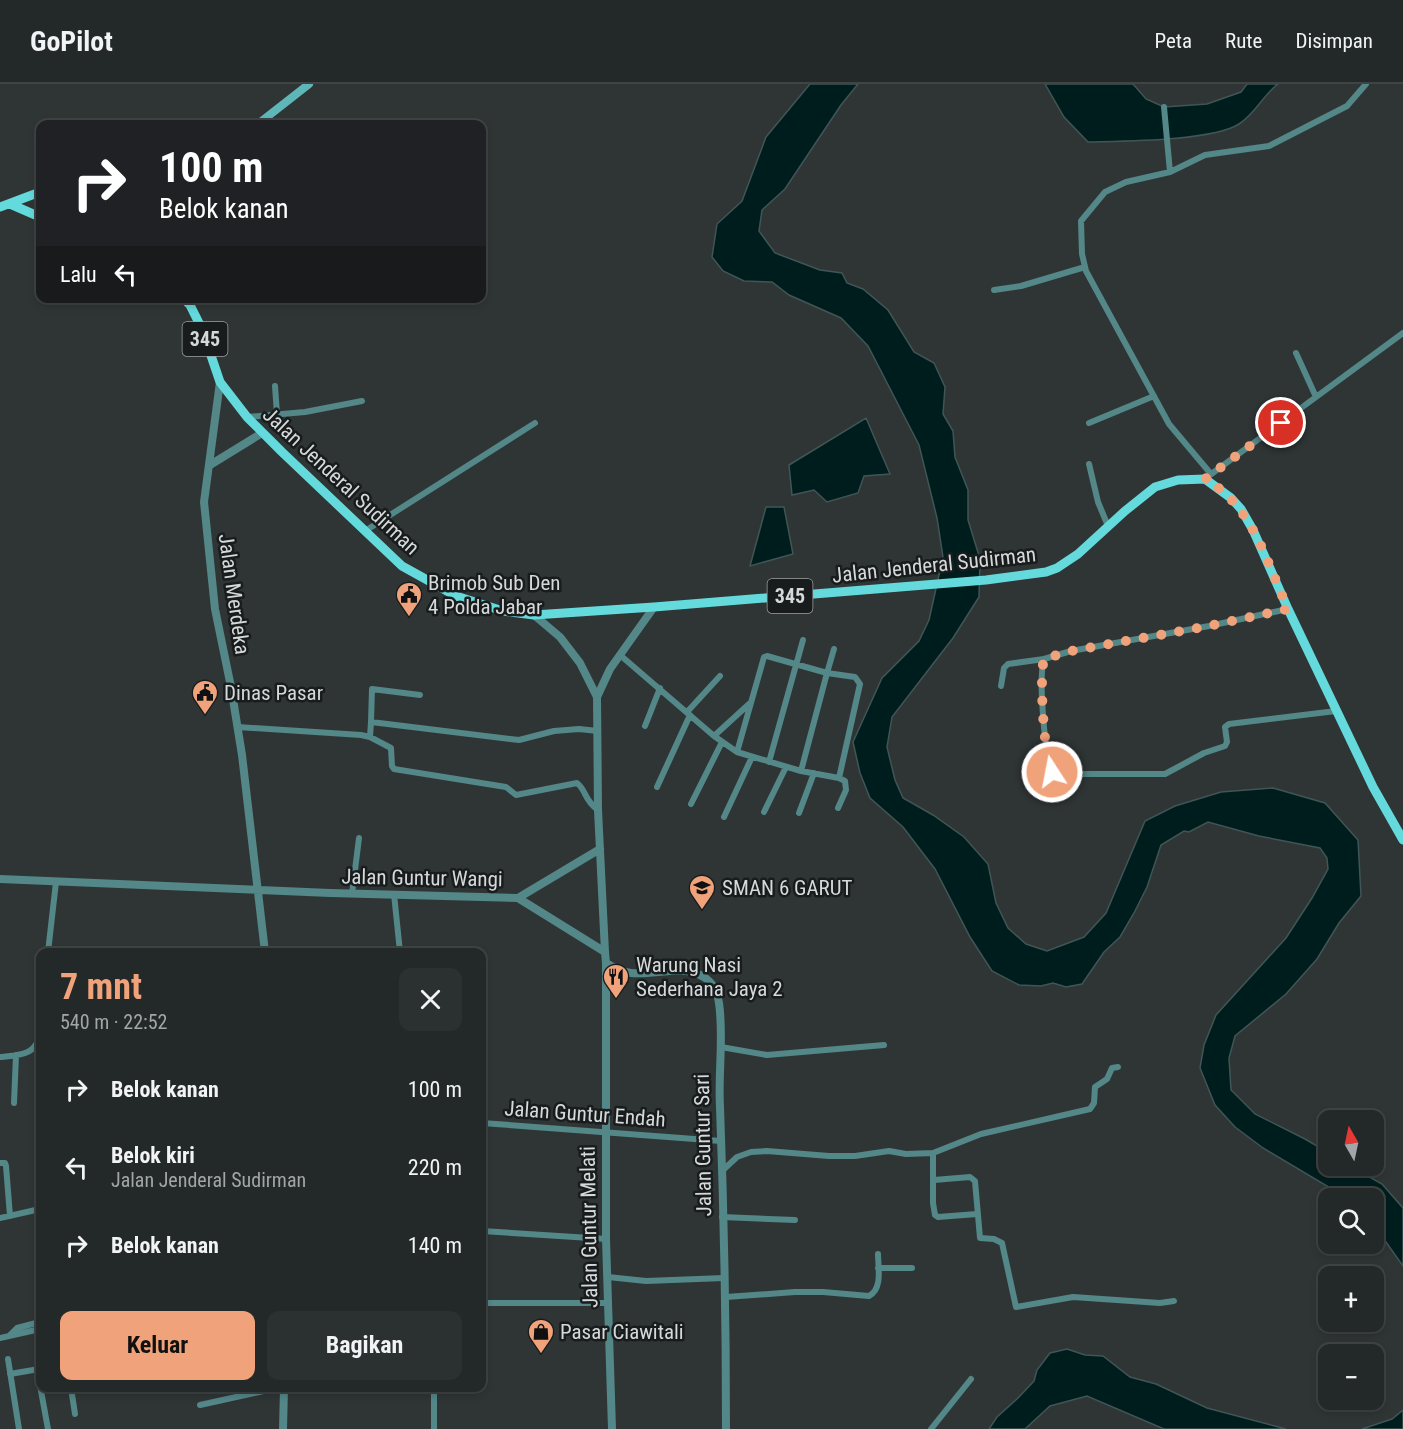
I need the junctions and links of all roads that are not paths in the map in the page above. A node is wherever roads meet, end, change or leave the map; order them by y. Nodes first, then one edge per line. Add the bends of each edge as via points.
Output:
1 (309, 84) edge
2 (1366, 84) edge
3 (1164, 107) dead end
4 (263, 120) edge
5 (1170, 172) junction
6 (36, 194) edge
7 (10, 204) junction
8 (0, 207) edge
9 (36, 215) edge
10 (1085, 267) junction
11 (994, 290) dead end
12 (187, 303) edge
13 (1403, 333) edge
14 (1296, 353) dead end
15 (220, 382) junction
16 (275, 386) dead end
17 (1154, 396) junction
18 (1316, 397) junction
19 (363, 401) dead end
20 (277, 414) junction
21 (247, 417) junction
22 (535, 423) dead end
23 (1089, 423) dead end
24 (262, 433) junction
25 (1089, 464) dead end
26 (210, 465) junction
27 (1208, 476) junction
28 (1108, 526) junction
29 (365, 531) junction
30 (654, 607) junction
31 (1288, 609) junction
32 (534, 615) junction
33 (803, 640) dead end
34 (834, 649) dead end
35 (620, 655) junction
36 (1044, 659) junction
37 (797, 663) junction
38 (827, 673) junction
39 (720, 676) dead end
40 (1001, 686) dead end
41 (660, 688) junction
42 (420, 695) dead end
43 (597, 697) junction
44 (749, 704) junction
45 (1336, 711) junction
46 (689, 713) junction
47 (372, 722) junction
48 (645, 726) dead end
49 (238, 727) junction
50 (598, 731) junction
51 (714, 736) junction
52 (370, 737) junction
53 (722, 742) junction
54 (736, 752) junction
55 (752, 757) junction
56 (769, 762) junction
57 (786, 767) junction
58 (801, 771) junction
59 (814, 773) junction
60 (839, 778) junction
61 (657, 787) dead end
62 (691, 804) dead end
63 (838, 808) dead end
64 (598, 810) junction
65 (764, 812) dead end
66 (799, 813) dead end
67 (724, 817) dead end
68 (1401, 832) edge
69 (359, 838) dead end
70 (600, 849) junction
71 (0, 879) edge
72 (56, 882) junction
73 (257, 890) junction
74 (352, 894) junction
75 (394, 894) junction
76 (518, 898) junction
77 (48, 948) edge
78 (264, 948) edge
79 (400, 948) edge
80 (605, 952) junction
81 (606, 963) junction
82 (884, 1045) dead end
83 (36, 1046) edge
84 (720, 1047) junction
85 (16, 1055) junction
86 (0, 1057) edge
87 (1118, 1067) dead end
88 (15, 1103) dead end
89 (486, 1123) edge
90 (606, 1132) junction
91 (721, 1141) junction
92 (933, 1153) junction
93 (0, 1163) edge
94 (722, 1171) junction
95 (934, 1180) junction
96 (36, 1210) edge
97 (977, 1214) junction
98 (10, 1216) junction
99 (722, 1217) junction
100 (0, 1218) edge
101 (795, 1220) dead end
102 (486, 1231) edge
103 (606, 1239) junction
104 (878, 1254) dead end
105 (878, 1268) junction
106 (912, 1268) dead end
107 (608, 1277) junction
108 (724, 1278) junction
109 (726, 1297) junction
110 (1174, 1301) dead end
111 (608, 1303) junction
112 (486, 1304) edge
113 (36, 1323) edge
114 (36, 1330) edge
115 (10, 1335) junction
116 (0, 1338) edge
117 (8, 1359) dead end
118 (36, 1370) edge
119 (10, 1374) junction
120 (971, 1379) dead end
121 (42, 1392) edge
122 (72, 1392) edge
123 (259, 1392) edge
124 (284, 1392) edge
125 (434, 1392) edge
126 (200, 1405) dead end
127 (75, 1414) dead end
128 (19, 1429) edge
129 (48, 1429) edge
130 (283, 1429) edge
131 (434, 1429) edge
132 (612, 1429) edge
133 (726, 1429) edge
134 (932, 1429) edge

1 - 4 main road
2 - 5 street via 1347,106 1283,140 1269,146 1205,155
3 - 5 street
5 - 10 street via 1118,185 1092,205 1081,221
6 - 7 main road
7 - 8 main road
7 - 9 main road
10 - 11 street
10 - 17 street
12 - 15 main road, Jalan Jenderal Sudirman / 345 via 202,329
13 - 18 street
14 - 18 street
15 - 21 main road, Jalan Jenderal Sudirman / 345
15 - 26 street, Jalan Merdeka
16 - 20 street
17 - 23 street
17 - 27 street via 1169,424
18 - 27 street
19 - 20 street
20 - 21 street
21 - 24 main road, Jalan Jenderal Sudirman / 345
22 - 29 street
24 - 26 street
24 - 29 main road, Jalan Jenderal Sudirman / 345
25 - 28 street
26 - 49 street, Jalan Merdeka via 204,502 211,579
27 - 28 main road, Jalan Jenderal Sudirman / 345 via 1155,487
27 - 31 main road via 1241,508
28 - 30 main road, Jalan Jenderal Sudirman / 345 via 1093,542 1046,572
29 - 32 main road, Jalan Jenderal Sudirman / 345 via 402,566 456,596 503,611
30 - 32 main road, Jalan Jenderal Sudirman / 345
30 - 35 street
31 - 36 street
31 - 45 main road
32 - 43 street via 560,637 580,663
33 - 37 street
34 - 38 street
35 - 41 street
35 - 43 street
36 - 40 street via 1008,664
36 - 45 street via 1044,720 1053,773 1165,774 1225,746 1225,727 1229,724
37 - 38 street
37 - 44 street via 764,657
37 - 56 street
38 - 58 street
38 - 60 street via 855,677 860,684
39 - 46 street
41 - 46 street
41 - 48 street
42 - 47 street via 372,689
43 - 50 street
44 - 51 street
44 - 54 street
45 - 68 main road via 1373,787
46 - 51 street
46 - 61 street
47 - 50 street via 519,740 554,731
47 - 52 street
49 - 52 street
49 - 73 street, Jalan Merdeka
50 - 64 street
51 - 53 street
52 - 64 street via 391,748 394,769 506,787 516,795 577,783 588,803
53 - 54 street
53 - 62 street
54 - 55 street
55 - 56 street
55 - 67 street
56 - 57 street
57 - 58 street
57 - 65 street
58 - 59 street
59 - 60 street
59 - 66 street
60 - 63 street via 846,787
64 - 70 street
69 - 74 street
70 - 76 street, Jalan Guntur Wangi
70 - 80 street
71 - 72 street, Jalan Guntur Wangi
72 - 73 street, Jalan Guntur Wangi
72 - 77 street
73 - 74 street, Jalan Guntur Wangi
73 - 78 street, Jalan Merdeka
74 - 75 street, Jalan Guntur Wangi
75 - 76 street, Jalan Guntur Wangi
75 - 79 street
76 - 80 street
80 - 81 street
81 - 84 street, Jalan Guntur Sari via 630,973 699,974 717,994
81 - 90 street, Jalan Guntur Melati
82 - 84 street via 767,1055
83 - 85 street
84 - 91 street, Jalan Guntur Sari
85 - 86 street
85 - 88 street
87 - 92 street via 1112,1068 1107,1079 1095,1086 1091,1109 981,1134
89 - 90 street, Jalan Guntur Endah
90 - 91 street, Jalan Guntur Endah
90 - 103 street, Jalan Guntur Melati
91 - 94 street, Jalan Guntur Sari
92 - 94 street via 889,1151 829,1156 751,1152 737,1157
92 - 95 street
93 - 98 street via 6,1166
94 - 99 street, Jalan Guntur Sari
95 - 97 street via 974,1179
95 - 97 street via 936,1216
96 - 98 street
97 - 110 street via 980,1238 1002,1243 1017,1308 1073,1297
98 - 100 street
99 - 101 street
99 - 108 street, Jalan Guntur Sari
102 - 103 street
103 - 107 street, Jalan Guntur Melati
104 - 105 street
105 - 106 street
105 - 109 street via 878,1287 869,1296 795,1292
107 - 108 street via 646,1281
107 - 111 street, Jalan Guntur Melati
108 - 109 street, Jalan Guntur Sari
109 - 133 street, Jalan Guntur Sari
111 - 112 street
111 - 132 street, Jalan Guntur Melati
113 - 115 street via 17,1328
114 - 115 street
115 - 116 street
117 - 119 street
118 - 119 street
119 - 128 street
120 - 134 street
121 - 129 street
122 - 127 street
123 - 126 street
124 - 130 street
125 - 131 street

